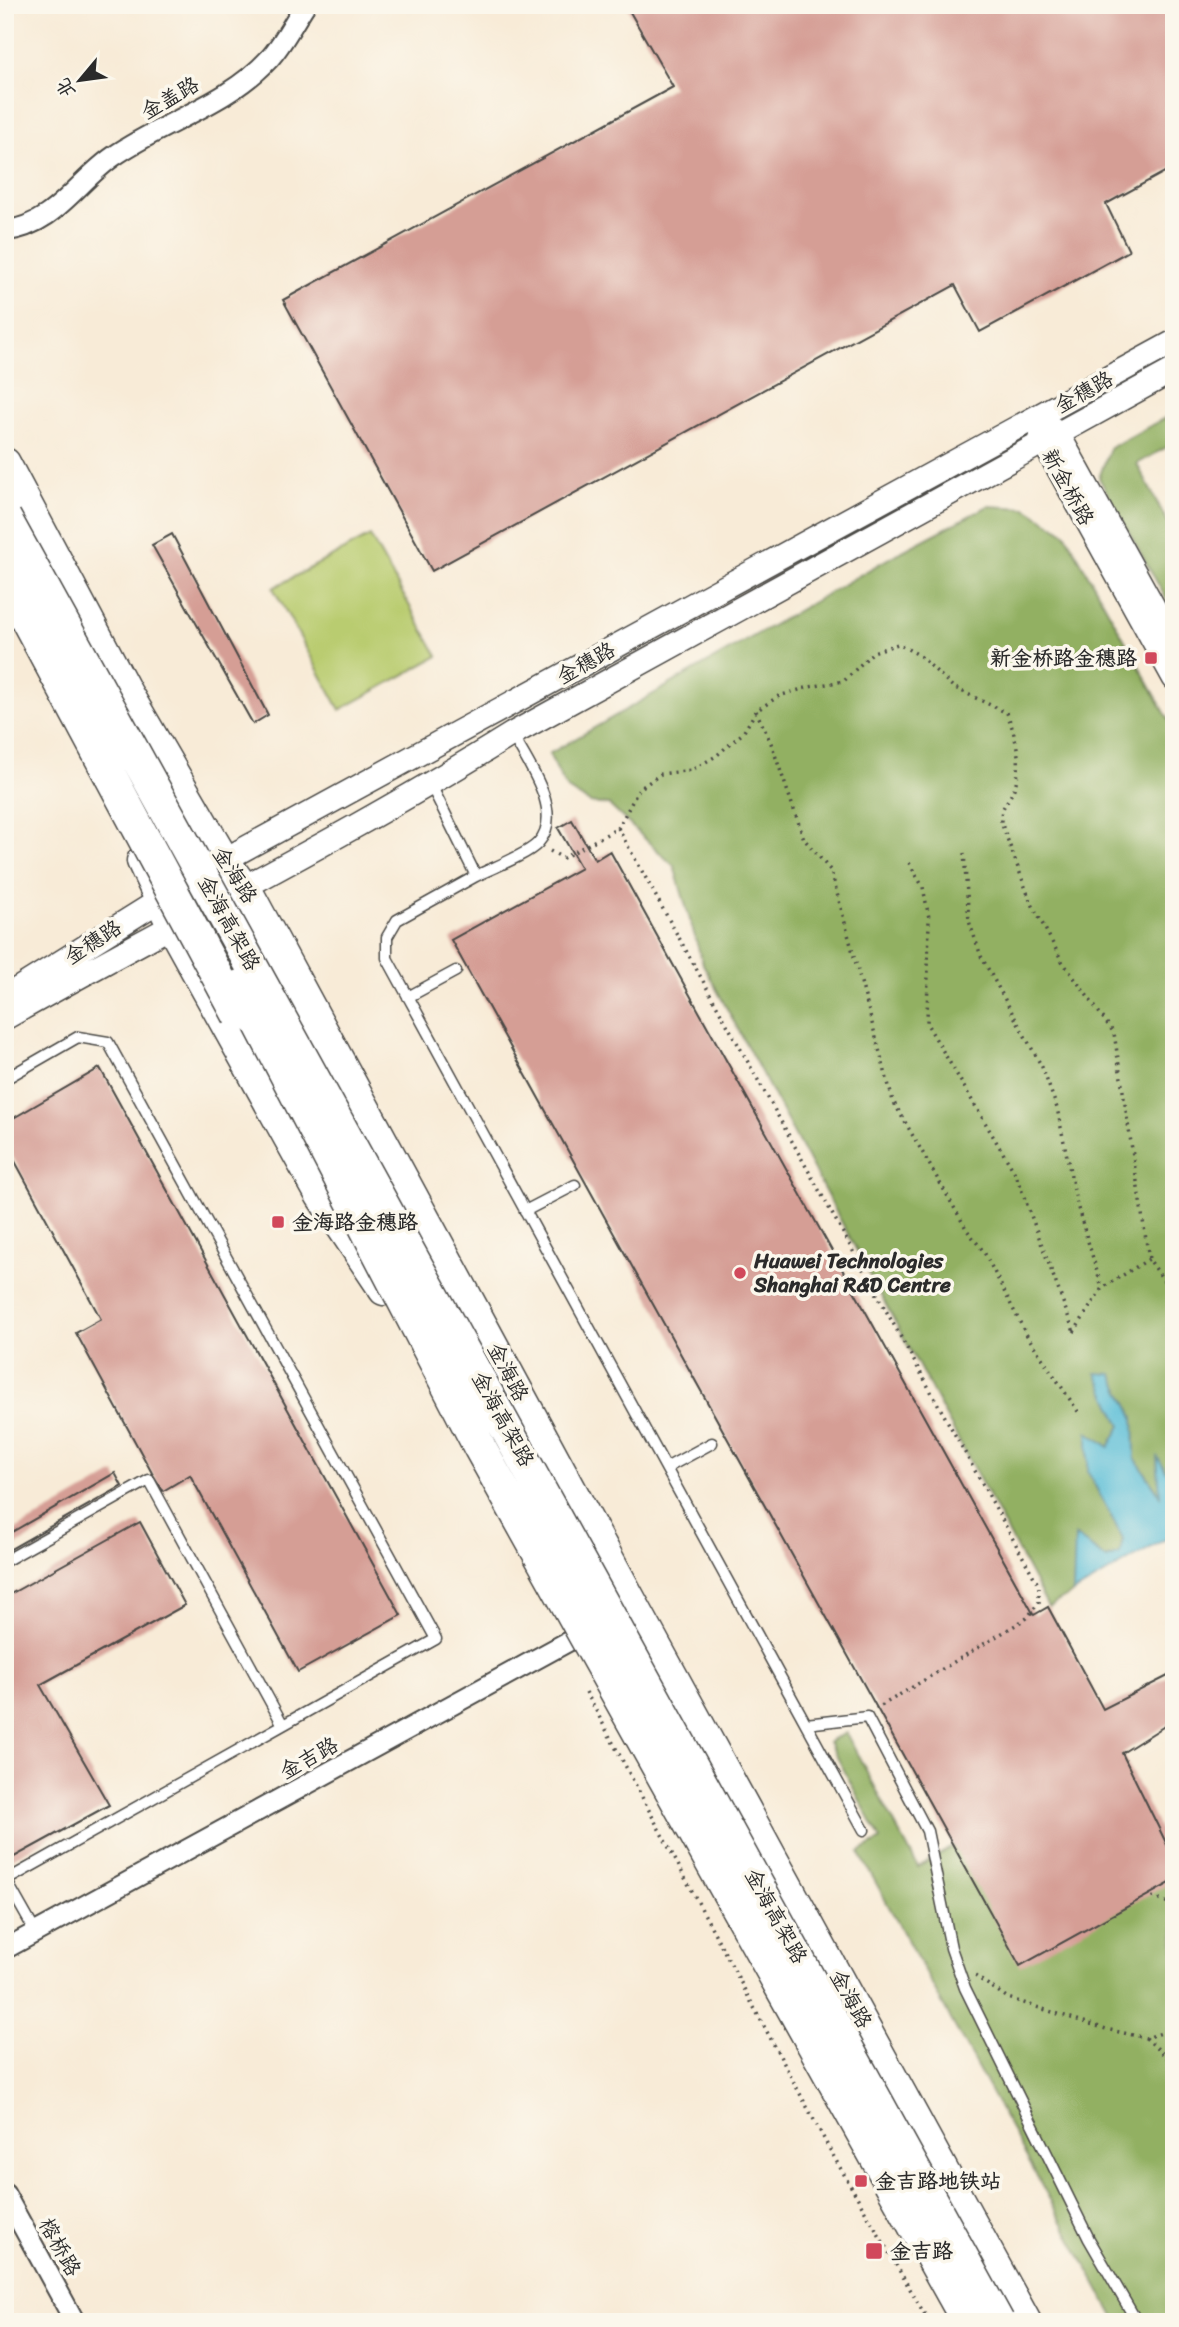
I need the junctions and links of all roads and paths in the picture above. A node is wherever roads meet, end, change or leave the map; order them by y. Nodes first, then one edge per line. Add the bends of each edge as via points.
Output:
1 (305, 5) edge
2 (5, 231) edge
3 (1174, 342) edge
4 (1174, 370) edge
5 (1037, 417) junction
6 (1050, 436) junction
7 (5, 463) edge
8 (5, 518) edge
9 (5, 562) edge
10 (5, 579) edge
11 (5, 609) edge
12 (1174, 643) edge
13 (1174, 678) edge
14 (755, 711) junction
15 (512, 734) junction
16 (431, 785) junction
17 (618, 828) junction
18 (537, 844) junction
19 (964, 853) dead end
20 (224, 860) junction
21 (909, 863) dead end
22 (476, 876) junction
23 (244, 886) junction
24 (165, 912) junction
25 (456, 971) dead end
26 (5, 997) edge
27 (408, 997) junction
28 (5, 1018) edge
29 (258, 1052) dead end
30 (5, 1078) edge
31 (575, 1185) dead end
32 (525, 1211) junction
33 (1149, 1259) junction
34 (1174, 1283) edge
35 (1102, 1288) junction
36 (1079, 1413) dead end
37 (712, 1443) dead end
38 (666, 1468) junction
39 (5, 1561) edge
40 (633, 1604) junction
41 (574, 1638) junction
42 (867, 1717) junction
43 (806, 1724) junction
44 (283, 1725) junction
45 (864, 1830) dead end
46 (6, 1881) edge
47 (1152, 1897) dead end
48 (1174, 1905) edge
49 (36, 1933) junction
50 (951, 1948) junction
51 (5, 1950) edge
52 (1174, 2029) edge
53 (1146, 2038) junction
54 (1174, 2064) edge
55 (5, 2194) edge
56 (75, 2322) edge
57 (950, 2322) edge
58 (968, 2322) edge
59 (998, 2322) edge
60 (1026, 2322) edge
61 (1137, 2322) edge

1 - 2 street, 金盖路 via 269,59 233,88 113,157 33,225
3 - 5 street, 金穗路
4 - 6 street, 金穗路
5 - 6 street, 新金桥路
5 - 20 street, 金穗路
6 - 12 street, 新金桥路
6 - 13 street, 新金桥路
6 - 15 street, 金穗路
7 - 20 main road, 金海路 via 127,693
8 - 59 highway, 金海高架路, bridge
9 - 58 highway, 金海高架路, bridge via 236,980 480,1448
10 - 29 highway, bridge
11 - 24 main road via 153,881
14 - 17 path via 743,733 716,756 692,770 661,774 639,789
14 - 33 path via 779,696 844,681 873,652 898,644 919,655 953,687 1007,713 1018,741 1017,778 1000,810 1001,822 1030,900 1062,961 1114,1033
14 - 36 path via 771,743 804,839 831,871 893,1101 967,1230 985,1252 1026,1334
15 - 16 street, 金穗路
15 - 18 lane via 544,795 546,830
16 - 22 lane
16 - 23 street, 金穗路 via 261,881
17 - 18 path via 563,858
17 - 42 path via 1039,1586 1039,1602 1027,1618
18 - 22 lane
19 - 35 path via 969,921 981,956 1042,1067 1057,1108 1077,1205
20 - 23 main road, 金海路
20 - 24 street, 金穗路
21 - 35 path via 923,887 929,918 927,1024 1016,1175 1074,1332
22 - 27 lane via 397,920 387,937 387,958
23 - 24 street, 金穗路
23 - 40 main road, 金海路
24 - 26 street, 金穗路
24 - 28 street, 金穗路
24 - 41 main road via 321,1196 376,1275
25 - 27 lane
27 - 32 lane
30 - 44 lane via 78,1037 108,1042 436,1639
31 - 32 lane
32 - 38 lane
33 - 34 path via 1166,1284
33 - 35 path
37 - 38 lane
38 - 43 lane
39 - 44 lane via 149,1480
40 - 41 street, 金吉路
40 - 60 main road, 金海路
41 - 49 street, 金吉路
41 - 57 main road
42 - 43 lane
42 - 50 lane via 927,1831
43 - 45 lane
44 - 46 lane
46 - 49 lane
47 - 48 path
49 - 51 street, 金吉路
50 - 53 path via 974,1975 1008,1998
50 - 61 lane via 965,1989 1089,2239
52 - 53 path
53 - 54 path
55 - 56 street, 榕桥路

